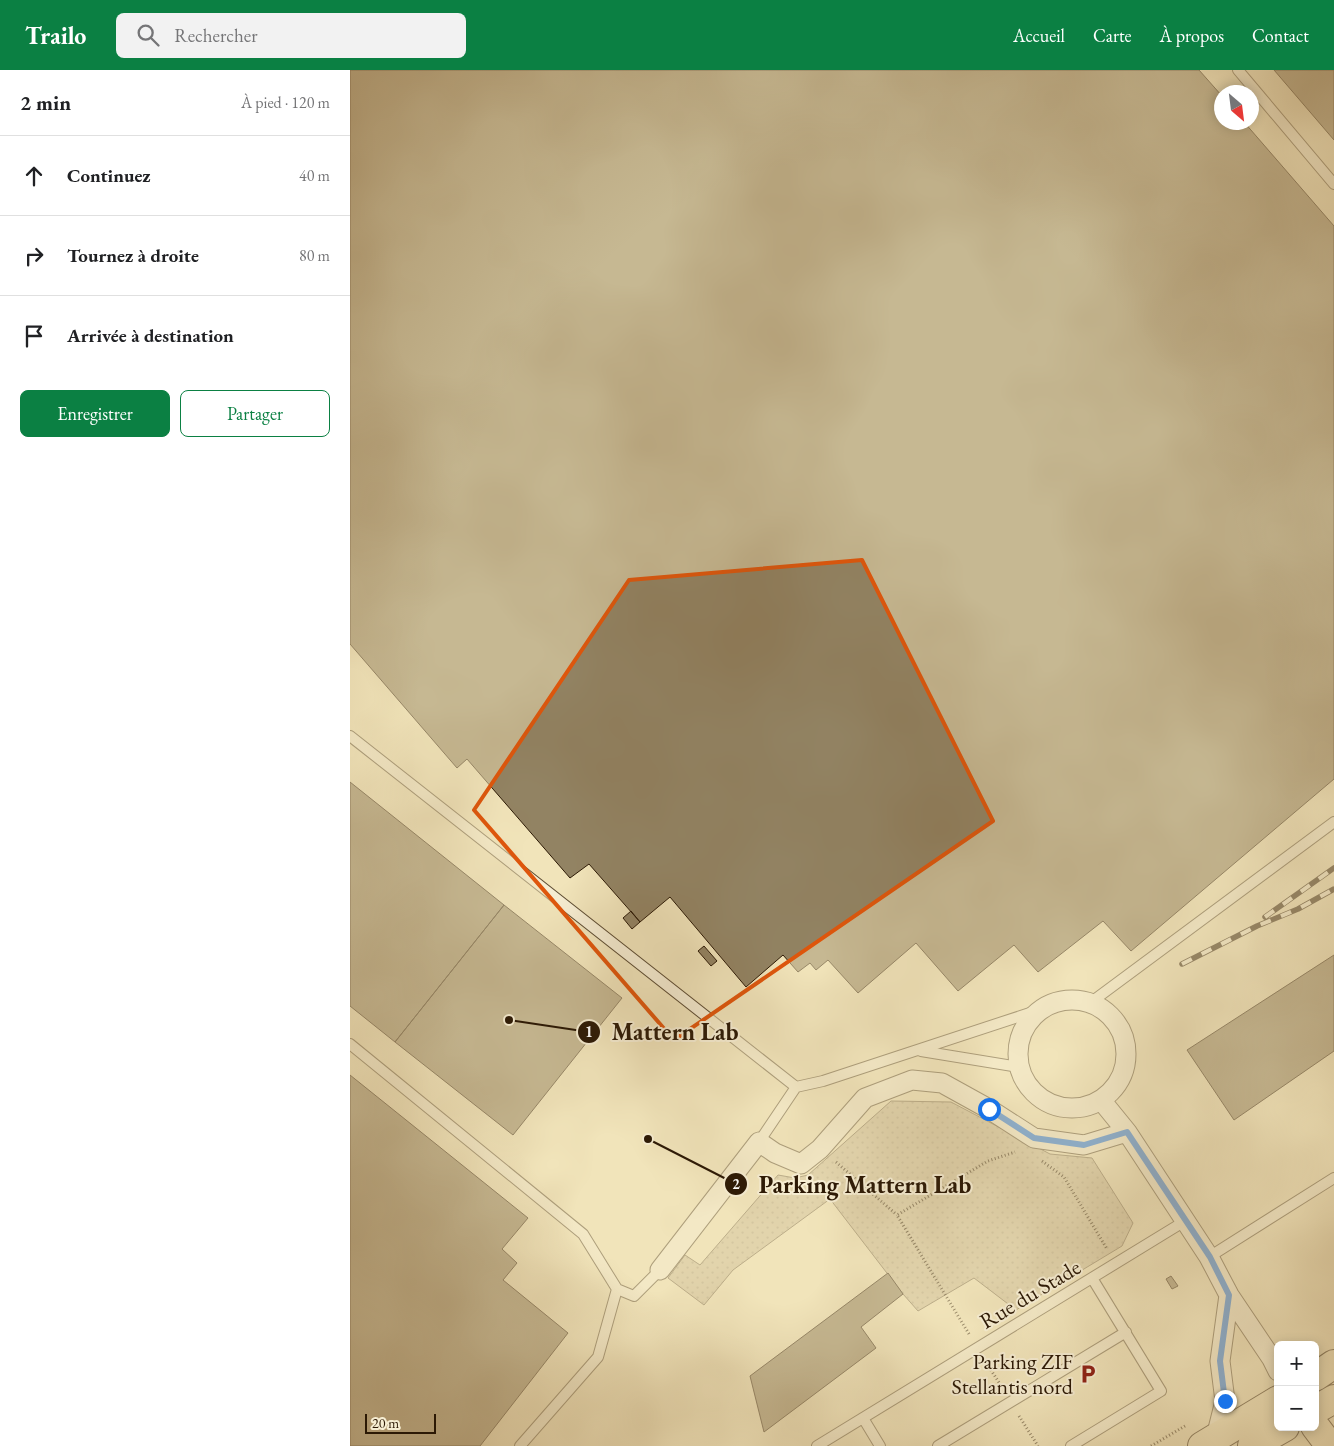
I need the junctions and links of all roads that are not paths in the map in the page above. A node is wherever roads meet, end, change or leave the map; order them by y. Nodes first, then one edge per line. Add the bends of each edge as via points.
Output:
1 (1238, 70) edge
2 (1334, 184) edge
3 (350, 736) edge
4 (1334, 822) edge
5 (1090, 1003) junction
6 (1042, 1009) junction
7 (350, 1044) edge
8 (917, 1050) junction
9 (1020, 1067) junction
10 (796, 1087) junction
11 (1101, 1100) junction
12 (1127, 1132) junction
13 (759, 1142) junction
14 (1334, 1178) edge
15 (1186, 1221) junction
16 (1210, 1257) junction
17 (660, 1270) joint
18 (1092, 1278) junction
19 (617, 1289) junction
20 (1229, 1295) junction
21 (1126, 1332) junction
22 (1274, 1363) edge
23 (1334, 1364) edge
24 (1319, 1373) edge
25 (1334, 1399) edge
26 (1274, 1402) edge
27 (1319, 1408) edge
28 (1319, 1417) edge
29 (863, 1418) junction
30 (1334, 1420) edge
31 (1278, 1431) edge
32 (1318, 1431) edge
33 (1209, 1442) edge
34 (520, 1446) edge
35 (817, 1446) edge
36 (880, 1446) edge
37 (938, 1446) edge
38 (1071, 1446) edge
39 (1252, 1446) edge
40 (1330, 1446) edge

1 - 2 lane
3 - 10 lane
4 - 5 lane
5 - 6 street via 1072,1000
5 - 11 street via 1105,1011 1125,1039 1123,1074 1114,1089
6 - 8 lane
6 - 9 street via 1022,1034 1018,1050
7 - 19 lane via 582,1234
8 - 9 lane
8 - 10 lane
9 - 11 street via 1026,1083 1037,1096 1052,1104 1068,1108 1085,1107
10 - 13 lane
11 - 12 street
12 - 13 street via 1084,1145 1034,1138 942,1083 912,1080 865,1098 820,1149 801,1164
12 - 15 street
13 - 17 street
14 - 16 lane
15 - 16 street
15 - 18 lane, Rue du Stade
16 - 20 street
17 - 19 lane via 634,1296
18 - 21 lane
18 - 29 lane, Rue du Stade
19 - 34 lane via 598,1357
20 - 22 street
20 - 33 street via 1220,1361 1225,1401
21 - 37 lane
21 - 38 lane via 1161,1391
23 - 24 main road
25 - 27 main road
26 - 33 main road
28 - 30 main road
29 - 35 lane, Rue du Stade
29 - 36 lane
31 - 39 main road
32 - 40 main road

